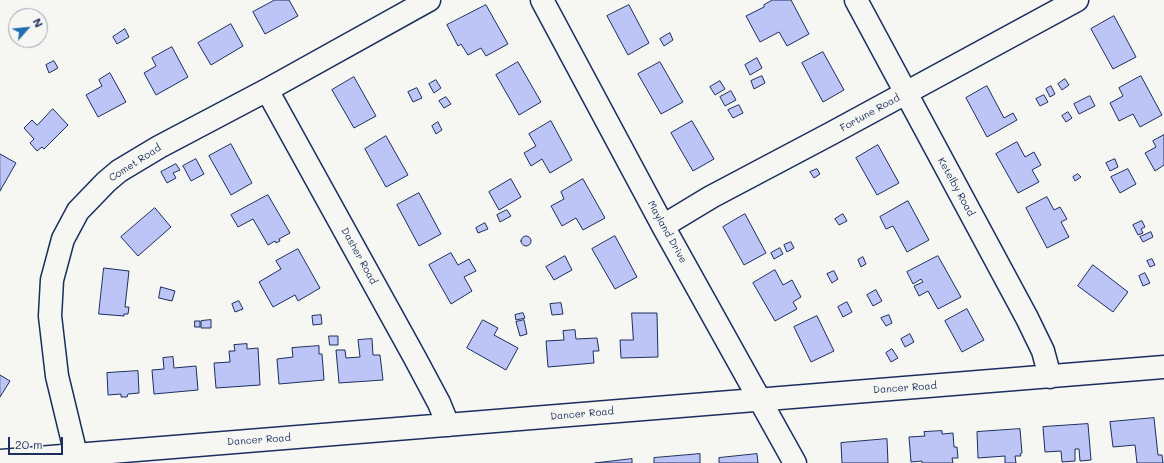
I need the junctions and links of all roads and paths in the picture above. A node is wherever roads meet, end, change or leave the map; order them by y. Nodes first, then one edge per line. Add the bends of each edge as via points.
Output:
1 (428, 0) edge
2 (542, 0) edge
3 (856, 0) edge
4 (1077, 0) edge
5 (267, 90) junction
6 (906, 93) junction
7 (663, 226) junction
8 (1164, 367) edge
9 (1050, 377) junction
10 (760, 400) junction
11 (448, 425) junction
12 (77, 459) edge
13 (0, 461) edge
14 (796, 463) edge

1 - 5 street, Comet Road
2 - 7 street, Mayland Drive
3 - 6 street, Ketelby Road
4 - 6 street, Fortune Road
5 - 11 street, Dasher Road via 415,358
5 - 12 street, Comet Road via 119,171 78,211 63,239 52,280 50,316 57,376
6 - 7 street, Fortune Road via 711,197
6 - 9 street, Ketelby Road via 1027,318 1043,351
7 - 10 street, Mayland Drive
8 - 9 street, Dancer Road
9 - 10 street, Dancer Road
10 - 11 street, Dancer Road
10 - 14 street, Mayland Drive
11 - 12 street, Dancer Road
12 - 13 street, Dancer Road

